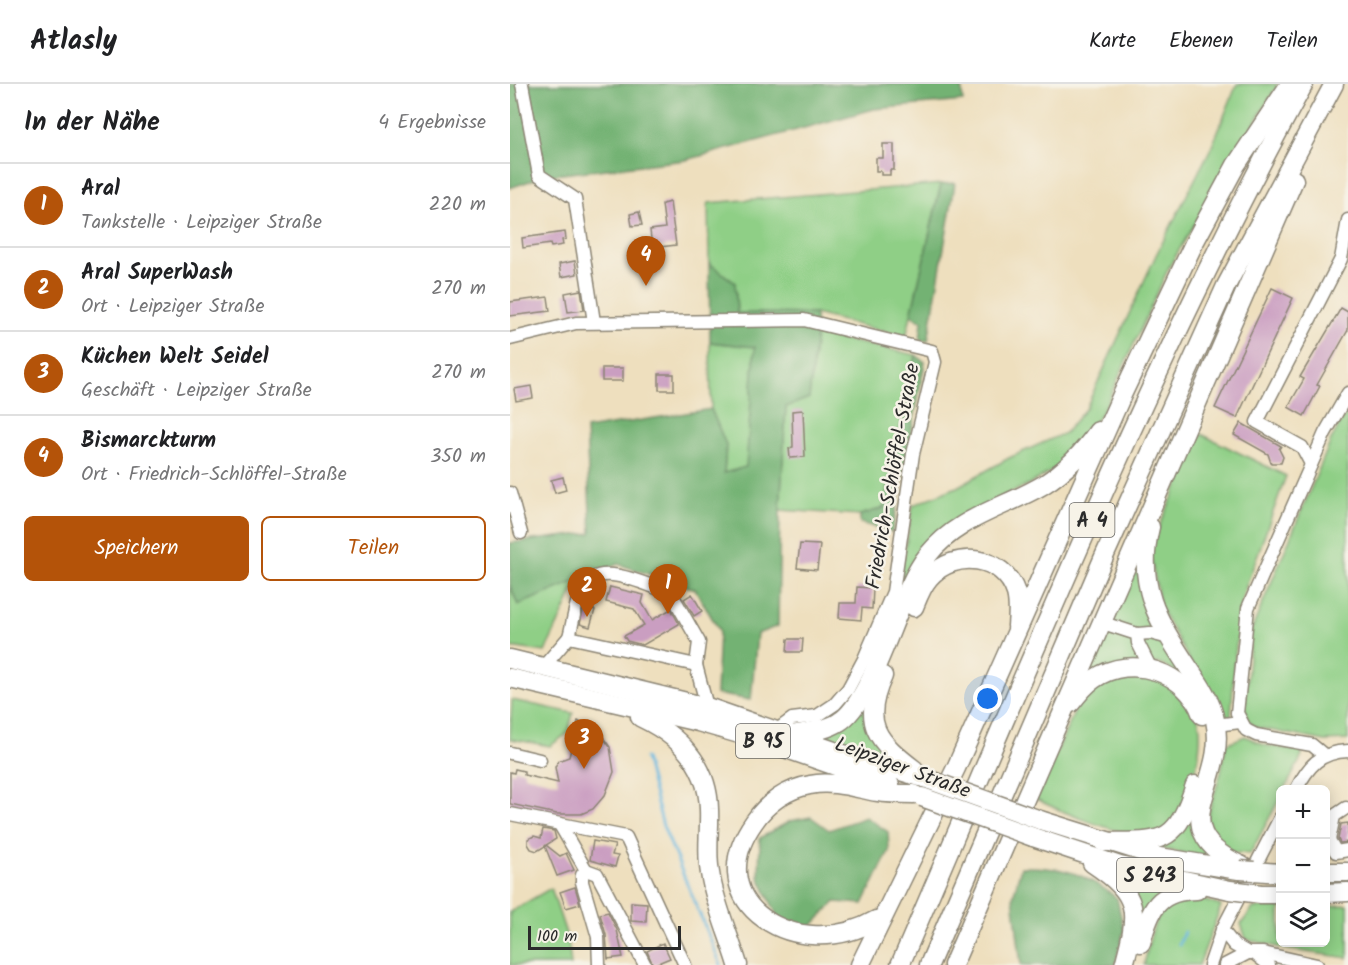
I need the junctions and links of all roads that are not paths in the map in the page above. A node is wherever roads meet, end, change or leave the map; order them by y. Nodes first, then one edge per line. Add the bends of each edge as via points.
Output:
1 (522, 84) edge
2 (1290, 84) edge
3 (1304, 84) edge
4 (1334, 84) edge
5 (1298, 149) junction
6 (1348, 220) edge
7 (1345, 259) edge
8 (594, 322) junction
9 (510, 339) edge
10 (1348, 393) edge
11 (1122, 395) junction
12 (1311, 464) junction
13 (1160, 487) junction
14 (510, 493) edge
15 (521, 533) dead end
16 (1100, 622) junction
17 (1137, 634) junction
18 (569, 637) junction
19 (1168, 638) junction
20 (1015, 639) junction
21 (510, 658) edge
22 (696, 664) junction
23 (544, 666) junction
24 (1151, 669) junction
25 (510, 678) edge
26 (608, 701) junction
27 (707, 707) junction
28 (1060, 716) junction
29 (1240, 722) junction
30 (1216, 725) junction
31 (784, 732) junction
32 (1348, 751) edge
33 (510, 753) edge
34 (1324, 755) junction
35 (540, 760) dead end
36 (930, 780) junction
37 (1299, 785) edge
38 (918, 796) junction
39 (1346, 808) dead end
40 (510, 814) edge
41 (560, 825) junction
42 (1276, 827) edge
43 (1037, 828) junction
44 (1103, 842) junction
45 (1348, 850) edge
46 (1073, 851) junction
47 (586, 870) junction
48 (1258, 871) edge
49 (1330, 872) edge
50 (1348, 872) edge
51 (1230, 891) junction
52 (1348, 892) edge
53 (1330, 893) edge
54 (1276, 894) edge
55 (887, 910) junction
56 (1222, 930) junction
57 (1251, 954) junction
58 (1311, 964) edge
59 (599, 965) edge
60 (645, 965) edge
61 (685, 965) edge
62 (738, 965) edge
63 (860, 965) edge
64 (900, 965) edge
65 (929, 965) edge
66 (953, 965) edge
67 (1124, 965) edge
68 (1136, 965) edge
69 (1209, 965) edge
70 (1225, 965) edge
71 (1269, 965) edge
72 (1288, 965) edge

1 - 8 street via 539,175 575,199
2 - 11 highway via 1236,165
3 - 64 highway, A 4 via 1206,270 1122,449
4 - 5 highway, A 4
5 - 13 highway via 1296,176
5 - 65 highway, A 4 via 1211,319
6 - 7 street
7 - 12 street via 1257,422 1302,447
8 - 9 street, Friedrich-Schlöffel-Straße via 576,322
8 - 31 street, Friedrich-Schlöffel-Straße via 804,320 932,351 935,362 914,454 893,592 848,689 817,716 792,719
10 - 12 street
11 - 20 highway
11 - 31 highway via 1090,443 1065,469 1030,492 967,521 938,544 916,571 854,710 832,726
12 - 29 street via 1248,608 1237,713
13 - 16 highway
13 - 19 highway via 1147,541 1146,575 1154,612
14 - 15 street
16 - 17 street
16 - 28 highway
17 - 19 street
17 - 24 street
18 - 22 street
18 - 22 street via 584,586 593,576 610,574 671,593 699,642
18 - 23 street
19 - 30 highway via 1200,684
20 - 36 highway via 1017,594 996,567 981,560 956,561 934,573 924,585 877,689 872,713 876,731 886,746
20 - 55 highway
21 - 23 highway, Leipziger Straße / B 95
22 - 27 street
23 - 27 highway, Leipziger Straße / B 95
24 - 28 highway via 1127,667 1101,675 1086,685
24 - 44 highway via 1175,680 1196,702 1204,721 1205,754 1186,814 1173,831 1153,841
25 - 26 highway, Leipziger Straße / B 95
26 - 38 highway, Leipziger Straße / B 95 via 767,742
26 - 62 highway via 668,732 686,748 699,768 709,800 707,846 711,883
27 - 31 highway, Leipziger Straße / B 95
28 - 66 highway
29 - 30 street
29 - 34 street via 1256,735 1312,745
30 - 48 highway via 1216,756 1200,810 1200,824 1211,848
31 - 36 highway, Leipziger Straße / B 95
32 - 34 street
33 - 35 street
34 - 37 street via 1314,761
36 - 43 highway, Leipziger Straße / B 95, bridge
38 - 43 highway, Leipziger Straße / B 95, bridge
38 - 55 highway via 830,783 799,788 780,796 764,810 746,835 740,855 739,886 745,906 762,930 787,946 816,951 845,945 862,935
39 - 45 street via 1334,816 1329,840 1336,852
40 - 41 street
41 - 47 street
41 - 61 street via 626,837
42 - 56 street
43 - 44 highway, Leipziger Straße / B 95
43 - 46 highway, Leipziger Straße / B 95
44 - 48 highway, Leipziger Straße / S 243 via 1159,857
46 - 51 highway, Leipziger Straße / S 243 via 1154,876
46 - 67 highway via 1118,883 1132,905 1135,918
47 - 59 street via 582,882 598,937
47 - 60 street via 597,874
49 - 50 highway
51 - 54 highway, Leipziger Straße / S 243, bridge
51 - 68 highway via 1185,890 1164,898 1147,920
52 - 53 highway
55 - 63 highway
56 - 57 street via 1234,945
56 - 69 street
57 - 58 street
57 - 70 street
57 - 71 street
58 - 72 street

